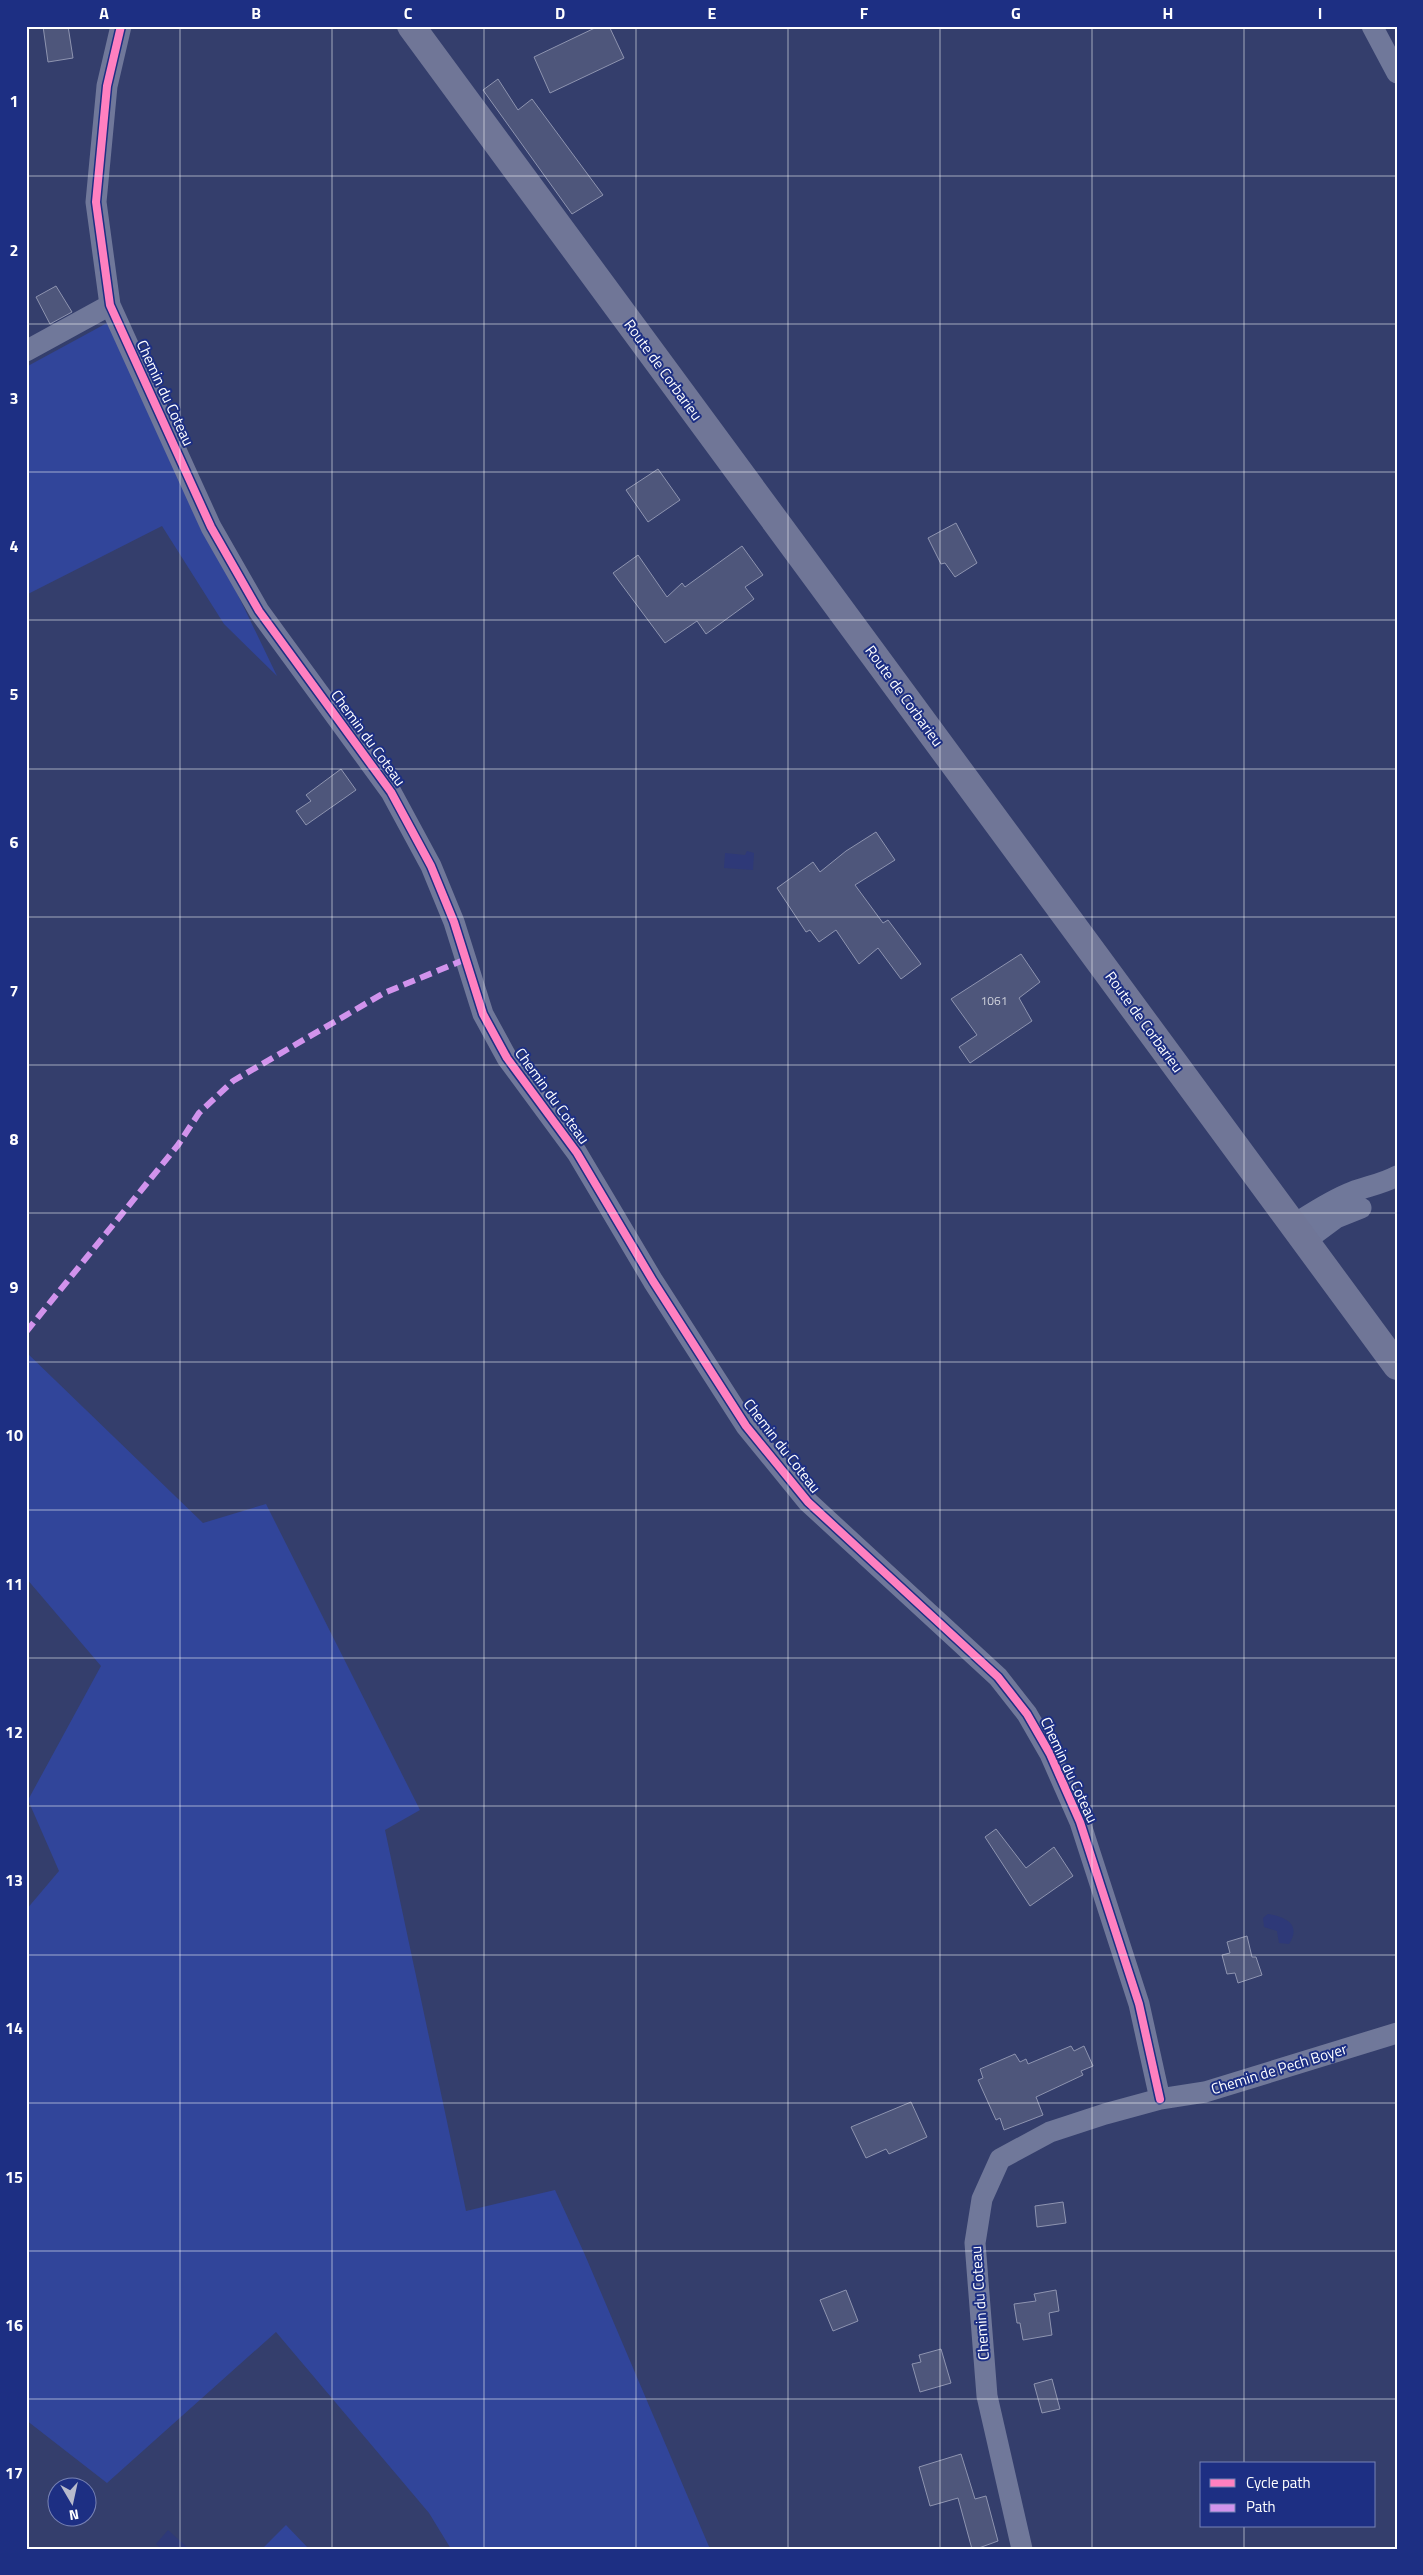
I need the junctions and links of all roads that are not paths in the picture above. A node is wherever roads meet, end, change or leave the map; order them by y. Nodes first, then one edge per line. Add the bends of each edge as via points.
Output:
1 (121, 26) edge
2 (411, 26) edge
3 (1372, 26) edge
4 (1397, 74) edge
5 (110, 305) junction
6 (26, 351) edge
7 (1397, 1176) edge
8 (1361, 1208) dead end
9 (1299, 1233) junction
10 (1397, 1366) edge
11 (1397, 2034) edge
12 (1160, 2099) junction
13 (1022, 2549) edge

1 - 5 street, Chemin du Coteau via 106,86 96,202
2 - 9 main road, Route de Corbarieu
3 - 4 street
5 - 6 street
5 - 12 street, Chemin du Coteau via 211,527 259,611 391,792 431,866 454,922 482,1014 507,1058 577,1153 653,1281 746,1426 808,1502 998,1677 1028,1714 1080,1822 1139,2004
7 - 9 street via 1326,1204
8 - 9 street
9 - 10 main road, Route de Corbarieu
11 - 12 street, Chemin de Pech Boyer via 1213,2090
12 - 13 street, Chemin du Coteau via 1050,2132 1000,2159 982,2200 975,2243 987,2396

